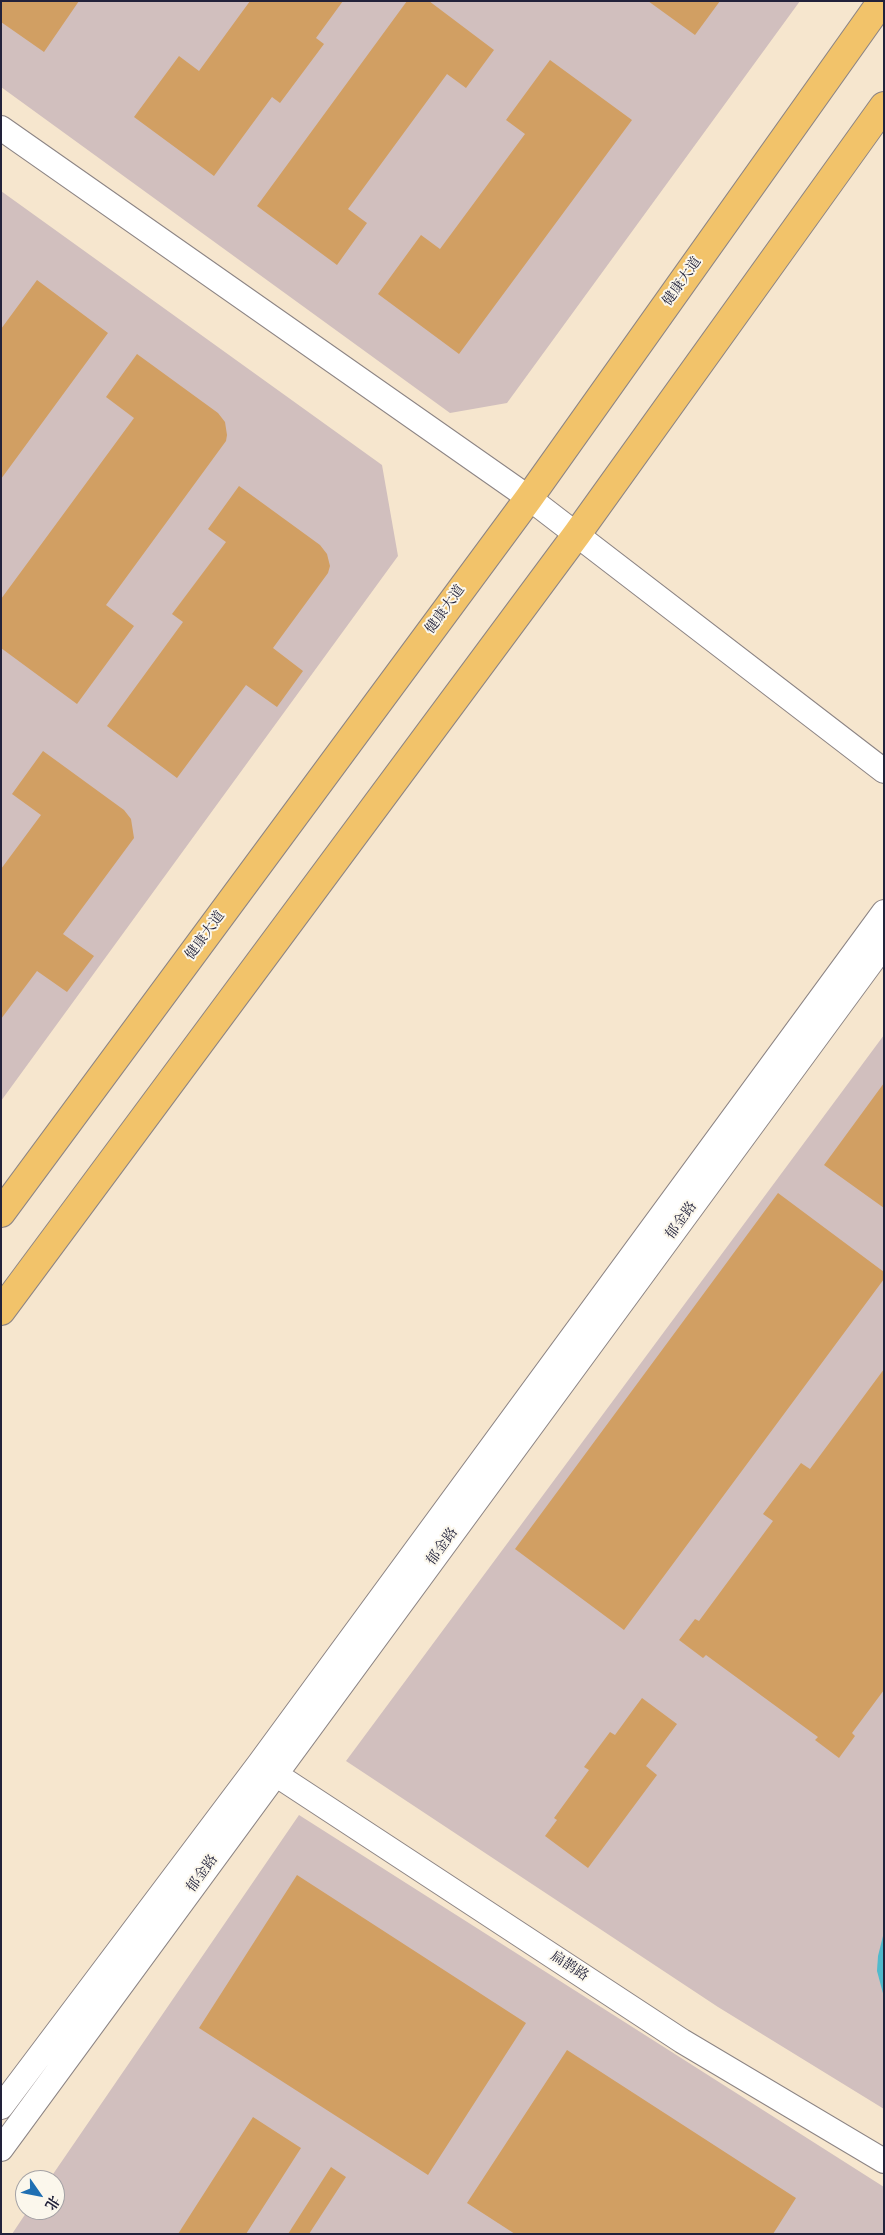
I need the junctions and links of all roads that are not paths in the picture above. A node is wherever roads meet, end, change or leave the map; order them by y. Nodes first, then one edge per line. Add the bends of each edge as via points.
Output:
1 (882, 1) edge
2 (884, 106) edge
3 (1, 128) edge
4 (529, 498) junction
5 (577, 534) junction
6 (884, 771) edge
7 (884, 912) edge
8 (884, 945) edge
9 (1, 1213) edge
10 (1, 1311) edge
11 (268, 1769) junction
12 (1, 2108) edge
13 (1, 2150) edge
14 (884, 2161) edge

1 - 4 main road, 健康大道
2 - 5 main road
3 - 4 street
4 - 5 street
4 - 9 main road, 健康大道
5 - 6 street
5 - 10 main road
7 - 11 street, 郁金路
8 - 11 street, 郁金路
11 - 12 street, 郁金路
11 - 13 street, 郁金路
11 - 14 street, 扁鹊路 via 682,2041

